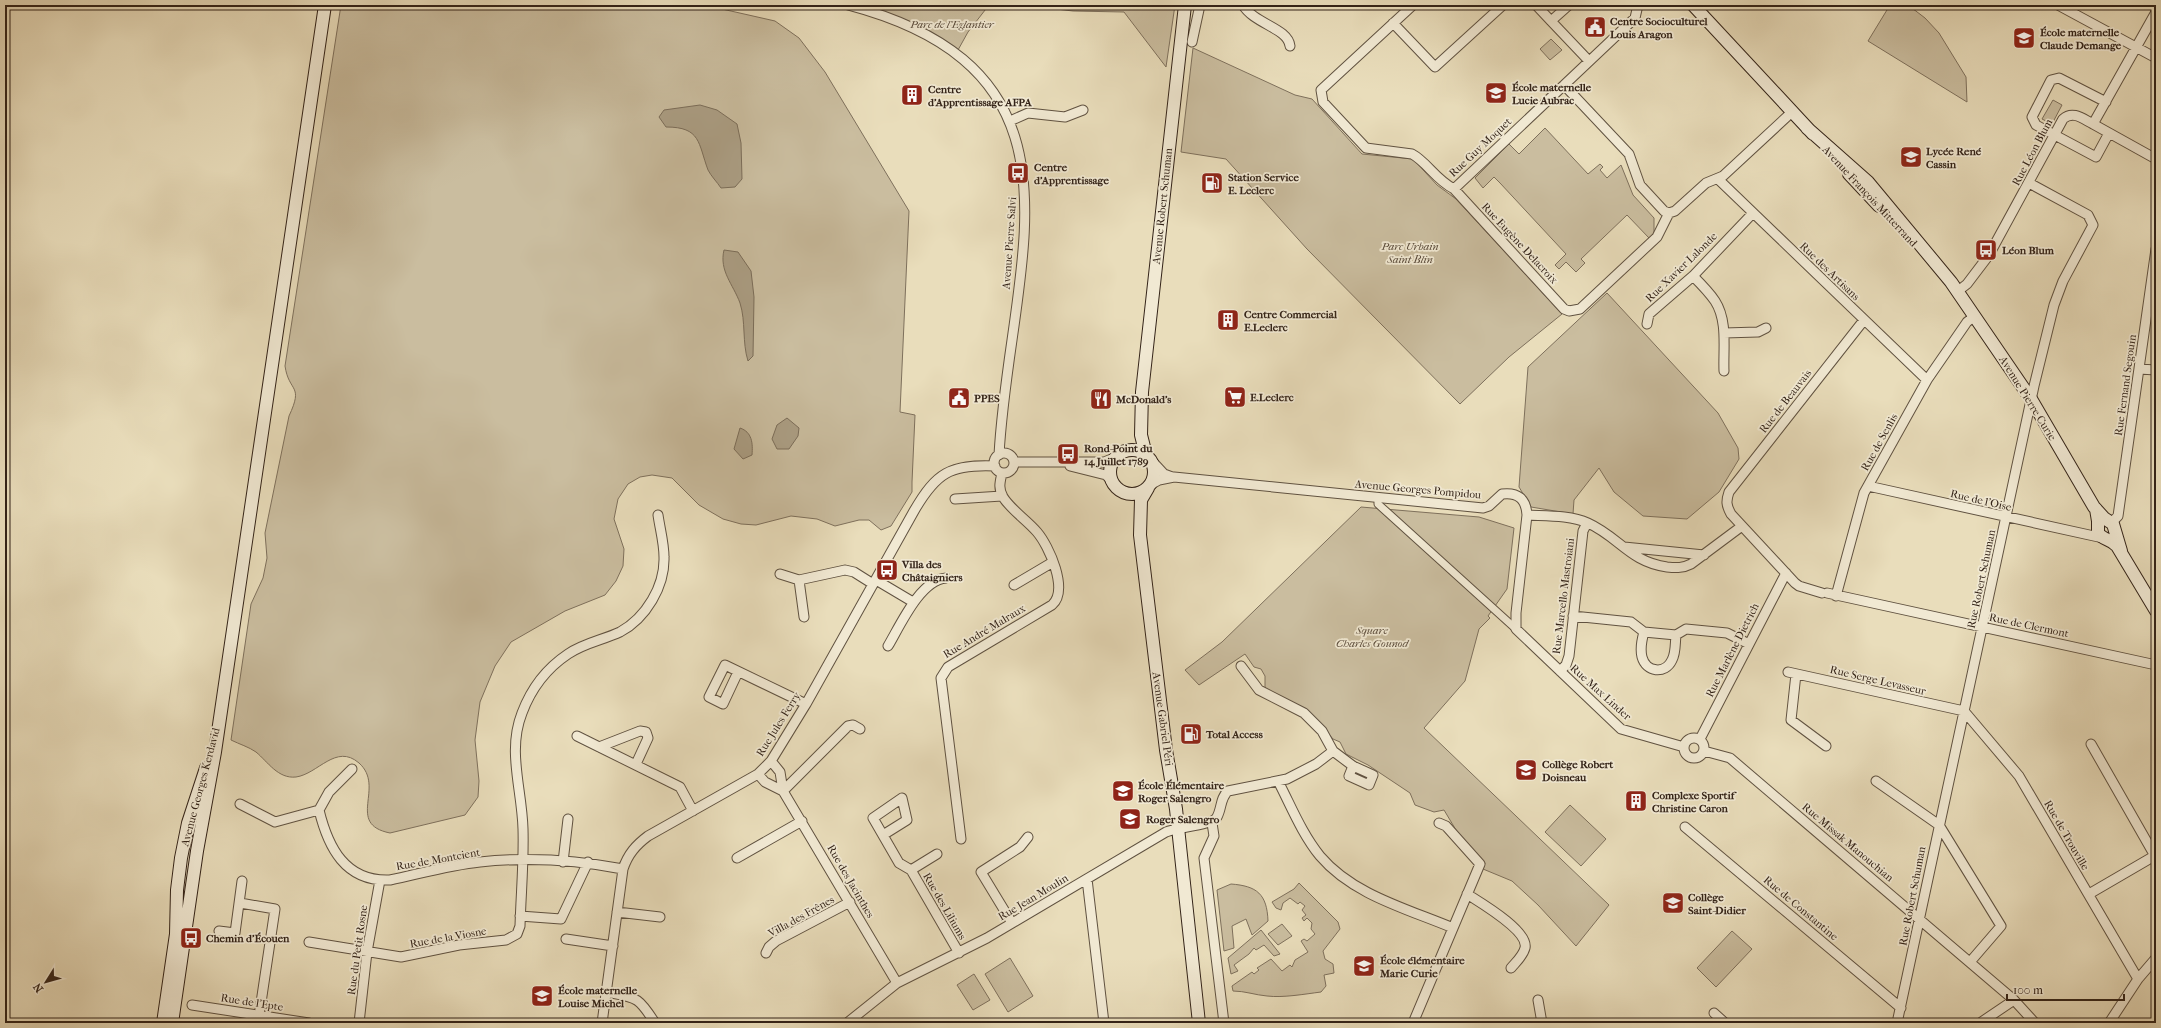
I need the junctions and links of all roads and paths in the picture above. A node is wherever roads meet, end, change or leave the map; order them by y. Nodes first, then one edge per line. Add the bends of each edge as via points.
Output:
1 (325, 5) edge
2 (848, 5) edge
3 (1185, 5) edge
4 (1200, 5) edge
5 (1243, 5) edge
6 (1414, 5) edge
7 (1503, 5) edge
8 (1536, 5) edge
9 (1569, 5) edge
10 (1638, 5) edge
11 (1693, 5) edge
12 (2058, 5) edge
13 (2156, 12) edge
14 (1551, 21) junction
15 (1393, 23) junction
16 (1192, 42) dead end
17 (1290, 46) dead end
18 (2137, 47) junction
19 (2156, 58) edge
20 (1589, 61) junction
21 (1564, 85) junction
22 (2106, 102) junction
23 (1083, 110) dead end
24 (1792, 112) junction
25 (1010, 121) junction
26 (2093, 124) junction
27 (2109, 133) junction
28 (2054, 135) junction
29 (2156, 158) edge
30 (1718, 179) junction
31 (2029, 183) junction
32 (1454, 189) junction
33 (1668, 213) junction
34 (1753, 213) junction
35 (2156, 249) edge
36 (1693, 276) junction
37 (1958, 291) junction
38 (1975, 316) junction
39 (1864, 320) junction
40 (1647, 324) dead end
41 (1766, 328) dead end
42 (1724, 333) junction
43 (2139, 369) junction
44 (2156, 370) edge
45 (1724, 371) dead end
46 (1927, 380) junction
47 (2031, 399) junction
48 (1141, 407) junction
49 (999, 455) junction
50 (1119, 455) junction
51 (1149, 458) junction
52 (1014, 462) junction
53 (1061, 463) junction
54 (995, 466) junction
55 (1002, 473) junction
56 (1174, 477) junction
57 (1111, 480) junction
58 (1149, 486) junction
59 (1868, 486) junction
60 (1124, 493) junction
61 (1002, 496) junction
62 (1378, 498) junction
63 (1727, 498) joint
64 (954, 500) dead end
65 (658, 515) dead end
66 (1527, 515) junction
67 (2006, 517) junction
68 (1587, 523) junction
69 (1742, 526) junction
70 (2103, 529) junction
71 (1140, 535) junction
72 (1623, 547) junction
73 (1704, 554) junction
74 (1053, 562) junction
75 (1786, 573) junction
76 (780, 574) dead end
77 (946, 578) dead end
78 (800, 580) junction
79 (875, 582) junction
80 (1014, 585) dead end
81 (1836, 596) junction
82 (914, 602) junction
83 (2156, 611) edge
84 (1573, 616) junction
85 (804, 617) dead end
86 (1983, 627) junction
87 (1516, 629) junction
88 (1644, 632) junction
89 (1676, 635) junction
90 (1748, 644) junction
91 (888, 646) dead end
92 (2156, 665) edge
93 (1241, 666) dead end
94 (738, 672) dead end
95 (1560, 672) junction
96 (806, 704) junction
97 (1964, 711) junction
98 (219, 717) junction
99 (860, 729) dead end
100 (577, 736) dead end
101 (1700, 739) junction
102 (2092, 744) dead end
103 (1826, 746) dead end
104 (599, 747) junction
105 (1684, 747) junction
106 (1333, 751) junction
107 (1704, 751) junction
108 (771, 761) junction
109 (636, 764) junction
110 (1353, 766) dead end
111 (352, 770) dead end
112 (758, 774) junction
113 (1876, 780) dead end
114 (1278, 781) junction
115 (783, 791) junction
116 (240, 804) dead end
117 (319, 810) junction
118 (694, 811) junction
119 (568, 819) dead end
120 (802, 821) junction
121 (1212, 822) junction
122 (1439, 823) dead end
123 (1939, 825) junction
124 (1178, 827) junction
125 (1685, 827) dead end
126 (883, 835) dead end
127 (1028, 837) dead end
128 (961, 840) dead end
129 (937, 854) dead end
130 (2155, 855) edge
131 (737, 858) dead end
132 (524, 861) junction
133 (563, 862) junction
134 (588, 862) junction
135 (623, 869) junction
136 (911, 870) junction
137 (1087, 879) junction
138 (380, 880) junction
139 (242, 881) dead end
140 (1468, 894) junction
141 (2088, 894) junction
142 (850, 902) junction
143 (240, 903) junction
144 (617, 912) junction
145 (520, 916) junction
146 (660, 917) dead end
147 (1919, 918) junction
148 (1012, 924) junction
149 (1453, 928) junction
150 (219, 931) dead end
151 (566, 939) dead end
152 (309, 942) dead end
153 (613, 946) junction
154 (367, 952) junction
155 (959, 953) junction
156 (766, 954) dead end
157 (1970, 962) junction
158 (2155, 963) edge
159 (1511, 968) dead end
160 (2138, 979) junction
161 (897, 983) junction
162 (606, 992) junction
163 (1538, 1000) dead end
164 (2014, 1000) junction
165 (192, 1005) dead end
166 (1901, 1008) junction
167 (1714, 1013) dead end
168 (259, 1016) junction
169 (163, 1023) edge
170 (172, 1023) edge
171 (309, 1023) edge
172 (359, 1023) edge
173 (602, 1023) edge
174 (656, 1023) edge
175 (847, 1023) edge
176 (1104, 1023) edge
177 (1199, 1023) edge
178 (1224, 1023) edge
179 (1413, 1023) edge
180 (1542, 1023) edge
181 (1725, 1023) edge
182 (1897, 1023) edge
183 (1980, 1023) edge
184 (2035, 1023) edge
185 (2109, 1023) edge

1 - 98 main road
2 - 25 street, Avenue Pierre Salvi via 906,24 956,53 992,90
3 - 48 main road, Avenue Robert Schuman
4 - 16 street
5 - 17 street via 1249,15 1285,34 1290,40
6 - 15 street
7 - 15 street via 1435,67
8 - 14 street
9 - 14 street
10 - 20 street, Rue Guy Moquet via 1635,18
11 - 24 main road, Avenue François Mitterrand
12 - 18 street
13 - 18 street
14 - 20 street
15 - 32 street, Rue Eugène Delacroix via 1321,90 1323,102 1366,148 1412,154 1418,157 1441,182
18 - 19 street
18 - 22 street
20 - 21 street, Rue Guy Moquet
21 - 32 street, Rue Guy Moquet
21 - 33 street via 1629,154 1640,185
22 - 26 street
22 - 28 street via 2059,78 2051,80 2032,118 2036,125
23 - 25 street via 1066,117 1028,113
24 - 30 street
24 - 37 main road, Avenue François Mitterrand via 1886,214 1935,262
25 - 49 street, Avenue Pierre Salvi via 1022,161 1026,218
26 - 27 street
26 - 28 street, Rue Léon Blum via 2074,114 2069,115 2063,119
27 - 28 street via 2096,157
27 - 29 street
28 - 31 street, Rue Léon Blum
30 - 33 street via 1706,183 1675,211
30 - 34 street, Rue des Artisans
31 - 37 street, Rue Léon Blum via 1989,255 1967,284
31 - 47 street, Rue Robert Schuman via 2088,215 2093,225 2054,305
32 - 33 street, Rue Eugène Delacroix via 1569,311 1580,309 1653,241 1661,232
34 - 36 street, Rue Xavier Lalonde
34 - 39 street, Rue des Artisans
35 - 43 street, Rue Fernand Segouin
36 - 40 street, Rue Xavier Lalonde via 1649,314
36 - 42 street via 1716,302
37 - 38 main road, Avenue Pierre Curie
38 - 46 street, Rue de Senlis via 1967,322
38 - 47 main road, Avenue Pierre Curie
39 - 46 street, Rue des Artisans
39 - 63 street, Rue de Beauvais via 1729,492
41 - 42 street via 1758,332
42 - 45 street
43 - 44 street
43 - 70 street, Rue Fernand Segouin via 2118,516
46 - 59 street, Rue de Senlis
47 - 67 street, Rue Robert Schuman
47 - 70 main road, Avenue Pierre Curie via 2094,507
48 - 50 main road, Avenue Robert Schuman via 1134,440
48 - 51 main road, Avenue Robert Schuman via 1141,435
49 - 52 street via 1008,454
49 - 54 street via 995,460
50 - 51 main road via 1132,449
50 - 53 street via 1104,462
50 - 57 main road via 1110,470
51 - 56 street, Avenue Georges Pompidou via 1164,474
51 - 58 main road via 1154,476
52 - 53 street
52 - 55 street via 1011,471
53 - 57 street via 1101,474
54 - 55 street
54 - 79 street, Rue Jules Ferry via 966,466 952,470 931,485
55 - 61 street via 999,486
56 - 58 street, Avenue Georges Pompidou via 1159,480
56 - 62 street, Avenue Georges Pompidou
57 - 60 main road via 1117,489
58 - 60 main road via 1136,494
58 - 71 main road, Avenue Gabriel Péri via 1141,500
59 - 67 street, Rue de l'Oise
59 - 81 street, Rue de Senlis
60 - 71 main road, Avenue Gabriel Péri via 1130,501
61 - 64 street
61 - 74 street, Rue André Malraux via 1038,534
62 - 66 street, Avenue Georges Pompidou via 1483,508 1502,494 1509,493 1524,500
62 - 87 street via 1378,504
63 - 69 street, Rue de Clermont via 1731,514
65 - 132 street, Rue de la Viosne via 665,558 662,574 650,603 633,624 620,632 580,647 555,664 534,687 522,713 514,752 522,815
66 - 68 street via 1574,519
66 - 87 street, Avenue Georges Pompidou
67 - 70 street, Rue de l'Oise
67 - 86 street, Rue Robert Schuman
68 - 72 street
68 - 84 street, Rue Marcello Mastroiani via 1583,531
69 - 73 street
69 - 75 street, Rue de Clermont
70 - 83 main road, Avenue Pierre Curie via 2121,551
71 - 124 main road, Avenue Gabriel Péri
72 - 73 street
72 - 73 street via 1651,565 1674,568 1684,568
74 - 80 street
74 - 128 street, Rue André Malraux via 1059,582 1055,602 948,666 942,674
75 - 81 street, Rue de Clermont via 1799,586
75 - 90 street, Rue Marlène Dietrich
76 - 78 street
77 - 82 street via 932,583
78 - 79 street via 845,570
78 - 85 street
79 - 82 street
79 - 96 street, Rue Jules Ferry
81 - 86 street, Rue de Clermont
82 - 91 street
84 - 88 street via 1631,622
84 - 95 street, Rue Marcello Mastroiani via 1569,656
86 - 92 street, Rue de Clermont
86 - 97 street, Rue Robert Schuman
87 - 95 street, Rue Max Linder
88 - 89 street
88 - 89 street via 1642,658 1649,668 1655,670 1665,668 1673,659
89 - 90 street via 1686,629 1727,633
90 - 101 street, Rue Marlène Dietrich
93 - 106 street via 1259,690 1304,713 1313,721
94 - 96 street
95 - 105 street, Rue Max Linder via 1621,729
96 - 108 street, Rue Jules Ferry
97 - 103 street, Rue Serge Levasseur via 1792,673 1791,720
97 - 123 street, Rue Robert Schuman
97 - 141 street, Rue de Trouville via 2019,776
98 - 169 main road, Avenue Georges Kerdavid via 207,766 188,823 181,858 176,934
98 - 170 main road, Avenue Georges Kerdavid
99 - 115 street via 853,725 848,726
100 - 104 street
101 - 105 street via 1690,739
101 - 107 street via 1704,744
102 - 130 street
104 - 109 street
104 - 109 street via 640,731 646,732 648,738
105 - 107 street via 1686,754 1691,758 1698,758
106 - 110 street
106 - 114 street via 1308,769
107 - 147 street, Rue Missak Manouchian via 1733,760
108 - 112 street, Rue Jules Ferry
108 - 115 street via 780,772
109 - 118 street via 680,787
111 - 117 street via 331,789
112 - 115 street via 765,782
112 - 118 street, Rue Jules Ferry
113 - 123 street
114 - 121 street via 1228,791 1222,798 1218,816
114 - 149 street via 1309,840 1334,870 1367,891
115 - 120 street, Rue des Jacinthes
116 - 117 street via 275,822
117 - 138 street, Rue de Montcient via 329,842 340,860 360,874
118 - 135 street, Rue Jules Ferry via 637,844
119 - 133 street
120 - 131 street
120 - 142 street, Rue des Jacinthes
121 - 124 street, Rue Jean Moulin
121 - 178 street via 1214,836 1204,858
122 - 140 street via 1446,826 1480,864
123 - 147 street, Rue Robert Schuman
123 - 157 street via 2001,926
124 - 137 street, Rue Jean Moulin
124 - 177 main road, Avenue Gabriel Péri
125 - 166 street, Rue de Constantine
126 - 136 street, Rue des Liliums via 899,863
127 - 148 street via 1020,847 981,872
129 - 136 street, Rue des Liliums
130 - 141 street
132 - 133 street, Rue de Montcient
132 - 138 street, Rue de Montcient via 480,862
132 - 145 street, Rue de la Viosne
133 - 134 street, Rue de Montcient
134 - 135 street, Rue de Montcient
134 - 145 street via 561,919
135 - 144 street, Rue Jules Ferry
136 - 155 street, Rue des Liliums
137 - 148 street, Rue Jean Moulin
137 - 176 street
138 - 154 street, Rue du Petit Rosne
139 - 143 street
140 - 149 street
140 - 159 street via 1522,934 1526,947
141 - 160 street, Rue de Trouville
142 - 156 street, Villa des Frênes via 776,941
142 - 161 street, Rue des Jacinthes
143 - 150 street via 235,933
143 - 168 street via 276,909
144 - 146 street
144 - 153 street, Rue Jules Ferry
145 - 154 street, Rue de la Viosne via 517,934 506,940 459,945 401,956
147 - 157 street, Rue Missak Manouchian
147 - 166 street, Rue Robert Schuman
148 - 155 street, Rue Jean Moulin
149 - 179 street
151 - 153 street
152 - 154 street, Rue de la Viosne
153 - 162 street, Rue Jules Ferry
154 - 172 street, Rue du Petit Rosne
155 - 161 street, Rue Jean Moulin
157 - 164 street, Rue Missak Manouchian
158 - 160 street
160 - 185 street
161 - 175 street, Rue Jean Moulin
162 - 173 street, Rue Jules Ferry
162 - 174 street via 638,999
163 - 180 street
164 - 183 street
164 - 184 street, Rue Missak Manouchian
165 - 168 street, Rue de l'Epte
166 - 182 street, Rue Robert Schuman
167 - 181 street
168 - 171 street, Rue de l'Epte

